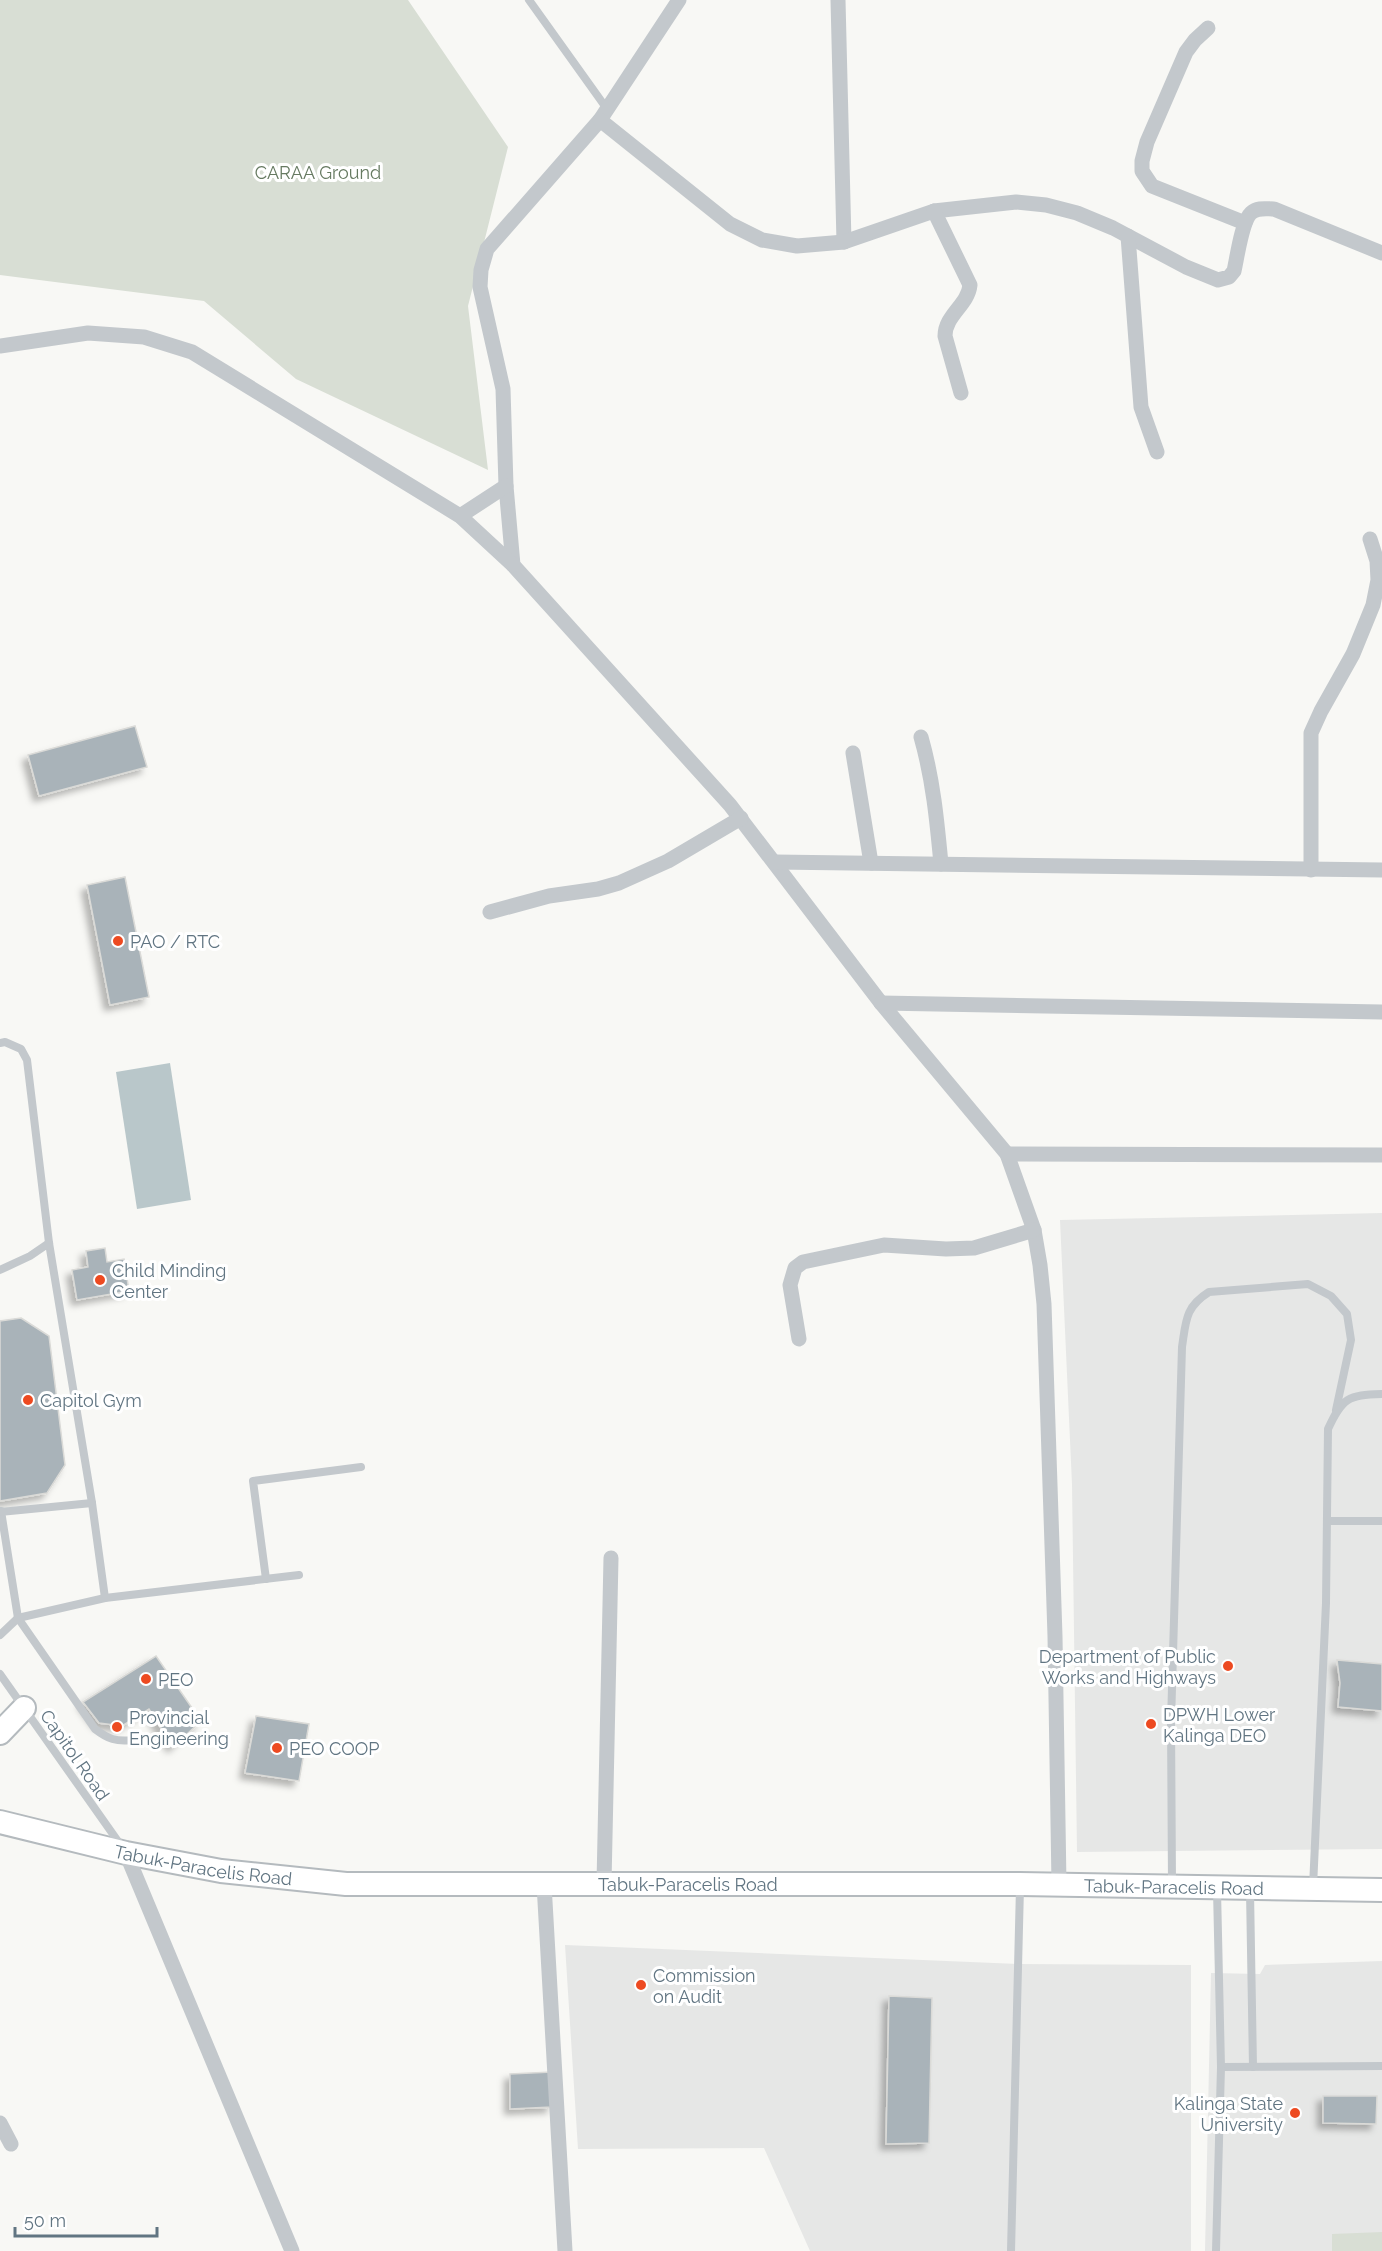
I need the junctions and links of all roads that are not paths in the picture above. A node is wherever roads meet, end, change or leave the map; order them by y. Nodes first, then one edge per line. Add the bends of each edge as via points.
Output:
1 (529, 0) edge
2 (679, 0) edge
3 (838, 0) edge
4 (1208, 28) dead end
5 (604, 114) junction
6 (934, 211) junction
7 (1245, 223) junction
8 (1128, 236) junction
9 (844, 242) junction
10 (1382, 253) edge
11 (0, 346) edge
12 (961, 393) dead end
13 (1157, 452) dead end
14 (506, 486) junction
15 (460, 516) junction
16 (1370, 539) dead end
17 (513, 565) junction
18 (921, 737) dead end
19 (853, 753) dead end
20 (741, 818) junction
21 (775, 862) junction
22 (872, 863) junction
23 (941, 864) junction
24 (1311, 870) junction
25 (1382, 870) edge
26 (490, 912) dead end
27 (880, 1003) junction
28 (1382, 1012) edge
29 (0, 1043) edge
30 (1007, 1154) junction
31 (1382, 1155) edge
32 (1034, 1230) junction
33 (49, 1243) junction
34 (0, 1270) edge
35 (799, 1339) dead end
36 (1382, 1394) edge
37 (1336, 1410) junction
38 (361, 1467) dead end
39 (92, 1503) junction
40 (0, 1511) edge
41 (1327, 1521) junction
42 (1382, 1521) edge
43 (611, 1558) dead end
44 (299, 1575) dead end
45 (266, 1579) junction
46 (105, 1598) junction
47 (18, 1618) junction
48 (0, 1635) edge
49 (0, 1674) edge
50 (24, 1708) junction
51 (0, 1733) edge
52 (133, 1740) dead end
53 (0, 1822) edge
54 (126, 1853) junction
55 (604, 1883) junction
56 (544, 1884) junction
57 (1020, 1884) junction
58 (1059, 1884) junction
59 (1172, 1885) junction
60 (1217, 1886) junction
61 (1250, 1887) junction
62 (1313, 1888) junction
63 (1382, 1890) edge
64 (1382, 2066) edge
65 (1221, 2067) junction
66 (1253, 2067) junction
67 (0, 2123) edge
68 (11, 2144) dead end
69 (292, 2251) edge
70 (565, 2251) edge
71 (1011, 2251) edge
72 (1216, 2251) edge

1 - 5 lane
2 - 5 street
3 - 9 street
4 - 7 street via 1186,52 1147,142 1142,171 1152,186
5 - 9 street via 730,224 762,240 797,246
5 - 14 street via 487,249 481,270 480,287 503,388
6 - 8 street via 1016,201 1077,213
6 - 9 street
6 - 12 street via 970,285 967,297 945,329
7 - 8 street via 1234,271 1218,280
7 - 10 street via 1250,213 1261,208 1274,209
8 - 13 street via 1141,407
11 - 15 street via 88,333 144,337 192,352
14 - 15 street
14 - 17 street
15 - 17 street
16 - 24 street via 1378,580 1373,605 1353,654 1311,733
17 - 20 street
18 - 23 street via 930,769
19 - 22 street
20 - 21 street
20 - 26 street via 660,865 619,883
21 - 22 street
21 - 27 street
22 - 23 street
23 - 24 street
24 - 25 street
27 - 28 street
27 - 30 street
29 - 33 lane via 21,1049 27,1060
30 - 31 street
30 - 32 street
32 - 35 street via 974,1248 884,1245 803,1262 795,1268 790,1285
32 - 58 street via 1044,1304
33 - 34 lane
33 - 39 lane
36 - 37 lane via 1350,1397
37 - 41 lane via 1328,1429
37 - 59 lane via 1351,1340 1347,1314 1331,1296 1308,1284 1209,1292 1196,1300 1186,1318 1182,1347 1172,1722
38 - 45 lane via 253,1481
39 - 40 lane
39 - 46 lane
40 - 47 lane
41 - 42 lane
41 - 62 lane
43 - 55 street
44 - 45 lane
45 - 46 lane
46 - 47 lane
47 - 48 lane
47 - 52 lane via 94,1729 108,1739
49 - 50 lane, Capitol Road
50 - 51 main road
50 - 54 lane, Capitol Road
53 - 54 main road, Tabuk-Paracelis Road
54 - 56 main road, Tabuk-Paracelis Road via 221,1871 346,1884
54 - 69 street
55 - 56 main road, Tabuk-Paracelis Road
55 - 57 main road, Tabuk-Paracelis Road
56 - 70 street
57 - 58 main road, Tabuk-Paracelis Road
57 - 71 lane
58 - 59 main road, Tabuk-Paracelis Road
59 - 60 main road, Tabuk-Paracelis Road
60 - 61 main road, Tabuk-Paracelis Road
60 - 65 lane
61 - 62 main road, Tabuk-Paracelis Road
61 - 66 lane
62 - 63 main road, Tabuk-Paracelis Road
64 - 66 lane
65 - 66 lane
65 - 72 lane
67 - 68 street

